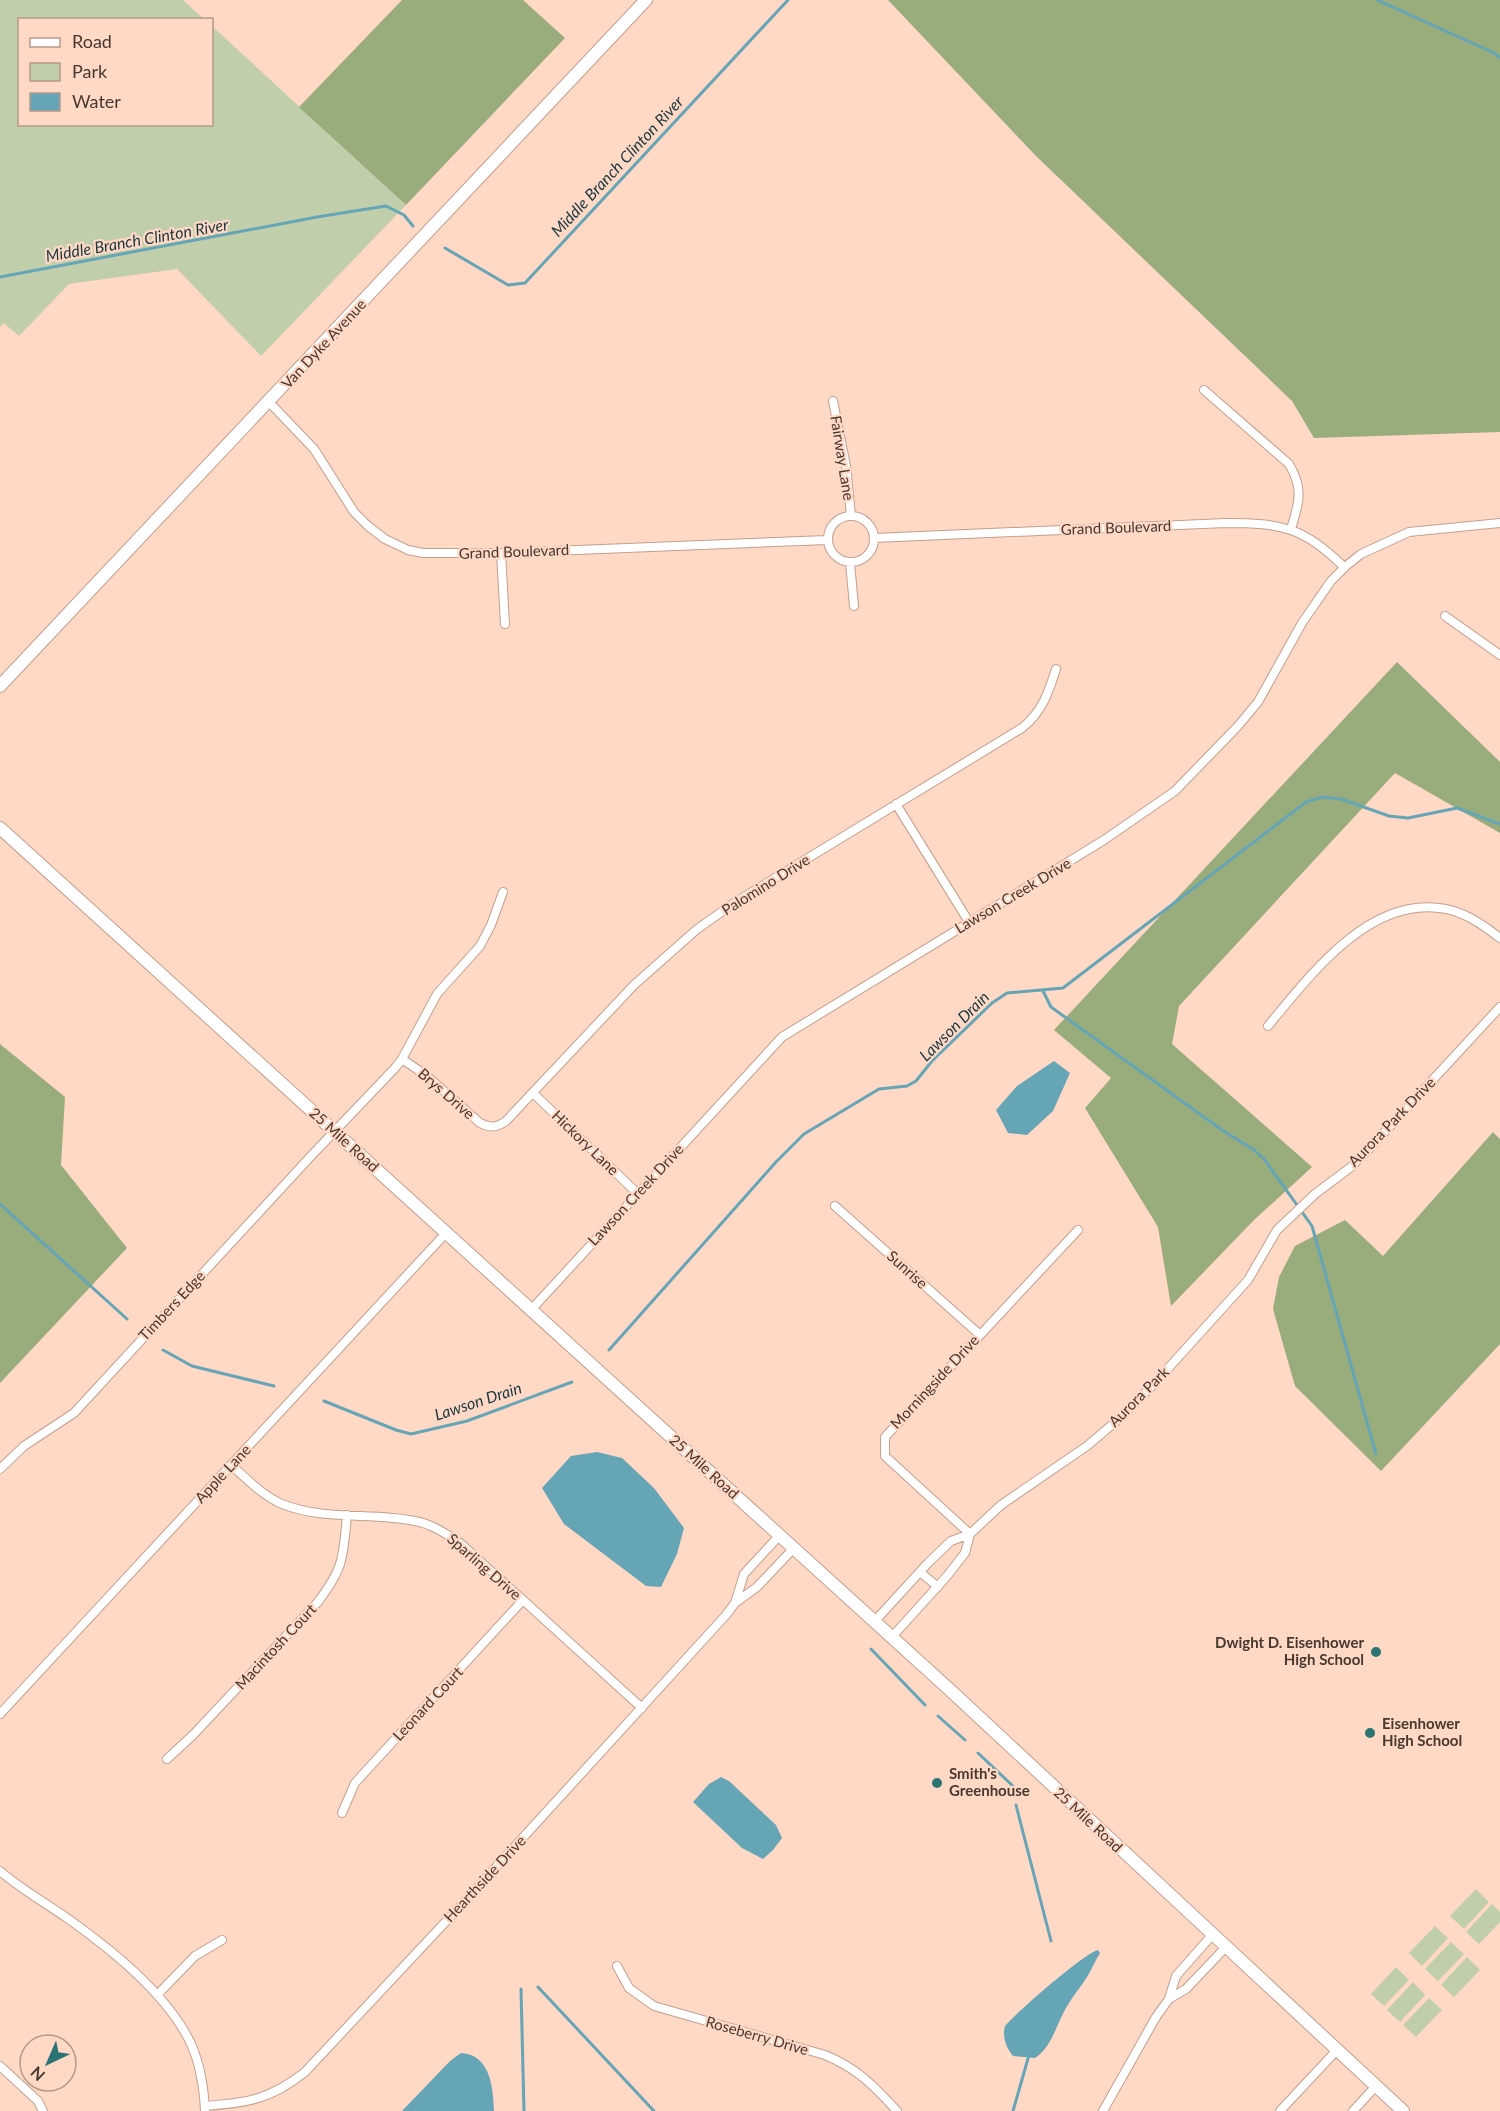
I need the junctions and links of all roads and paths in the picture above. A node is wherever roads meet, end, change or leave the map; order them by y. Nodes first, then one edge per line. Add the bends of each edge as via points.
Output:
1 (646, 0) edge
2 (1204, 390) dead end
3 (833, 401) dead end
4 (269, 402) junction
5 (851, 515) junction
6 (1500, 524) edge
7 (1292, 529) junction
8 (874, 538) junction
9 (827, 540) junction
10 (501, 553) junction
11 (850, 563) junction
12 (1344, 567) junction
13 (854, 606) dead end
14 (1445, 616) dead end
15 (505, 624) dead end
16 (1500, 655) edge
17 (1056, 669) dead end
18 (0, 686) edge
19 (896, 804) junction
20 (0, 828) edge
21 (503, 892) dead end
22 (969, 922) junction
23 (1500, 938) edge
24 (1500, 1007) edge
25 (1268, 1026) dead end
26 (402, 1059) junction
27 (533, 1093) junction
28 (490, 1128) joint
29 (334, 1131) junction
30 (637, 1193) junction
31 (835, 1206) dead end
32 (1078, 1230) dead end
33 (1276, 1230) joint
34 (446, 1233) junction
35 (531, 1310) junction
36 (980, 1334) junction
37 (231, 1465) junction
38 (0, 1469) edge
39 (347, 1515) junction
40 (970, 1534) junction
41 (779, 1536) junction
42 (793, 1549) junction
43 (920, 1572) junction
44 (938, 1587) junction
45 (523, 1600) junction
46 (735, 1603) junction
47 (874, 1622) junction
48 (891, 1638) junction
49 (642, 1708) junction
50 (0, 1714) edge
51 (167, 1759) dead end
52 (342, 1814) dead end
53 (0, 1870) edge
54 (1213, 1934) junction
55 (222, 1940) dead end
56 (1226, 1947) junction
57 (617, 1966) dead end
58 (157, 1995) junction
59 (1169, 1999) junction
60 (1337, 2050) junction
61 (0, 2066) edge
62 (1376, 2086) junction
63 (205, 2109) edge
64 (43, 2111) edge
65 (897, 2111) edge
66 (1103, 2111) edge
67 (1280, 2111) edge
68 (1353, 2111) edge
69 (1403, 2111) edge

1 - 4 street, Van Dyke Avenue
2 - 7 street via 1289,464 1300,495
3 - 5 street, Fairway Lane
4 - 10 street, Grand Boulevard via 314,449 354,512 385,539 423,553
4 - 18 street, Van Dyke Avenue
5 - 8 street via 867,524
5 - 9 street via 836,521
6 - 12 street, Lawson Creek Drive via 1409,532 1361,554
7 - 8 street, Grand Boulevard via 1272,524 1226,523
7 - 12 street, Grand Boulevard via 1327,550
8 - 11 street via 869,554
9 - 10 street, Grand Boulevard
9 - 11 street via 832,553
10 - 15 street
11 - 13 street
12 - 22 street, Lawson Creek Drive via 1302,623 1258,702 1174,791 1104,840
14 - 16 street
17 - 19 street, Palomino Drive via 1048,697 1034,718
19 - 22 street
19 - 27 street, Palomino Drive via 696,930 634,985
20 - 29 street, 25 Mile Road
21 - 26 street, Timbers Edge via 480,946 437,994
22 - 30 street, Lawson Creek Drive via 782,1037
23 - 25 street via 1481,923 1439,908 1418,908 1370,923 1345,942
24 - 33 street, Aurora Park Drive via 1351,1167
26 - 28 street, Brys Drive
26 - 29 street, Timbers Edge
27 - 28 street, Palomino Drive via 506,1122
27 - 30 street, Hickory Lane
29 - 34 street, 25 Mile Road
29 - 38 street, Timbers Edge via 74,1413 24,1446
30 - 35 street, Lawson Creek Drive
31 - 36 street, Sunrise
32 - 36 street, Morningside Drive
33 - 40 street, Aurora Park via 1248,1280 1128,1410 1087,1446 1001,1505
34 - 35 street, 25 Mile Road
34 - 37 street, Apple Lane
35 - 41 street, 25 Mile Road
36 - 40 street, Morningside Drive via 885,1437 885,1456
37 - 39 street, Sparling Drive via 281,1503
37 - 50 street, Apple Lane
39 - 45 street, Sparling Drive via 430,1525 460,1543
39 - 51 street, Macintosh Court via 344,1556 329,1587 194,1735
40 - 43 street, Aurora Park via 951,1541
40 - 44 street, Aurora Park via 965,1553
41 - 42 street, 25 Mile Road
41 - 46 street, Hearthside Drive via 744,1574
42 - 46 street, Hearthside Drive via 757,1587
42 - 47 street, 25 Mile Road
43 - 44 street
43 - 47 street, Aurora Park
44 - 48 street, Aurora Park
45 - 49 street, Sparling Drive
45 - 52 street, Leonard Court via 355,1783
46 - 49 street, Hearthside Drive
47 - 48 street, 25 Mile Road
48 - 54 street, 25 Mile Road
49 - 63 street, Hearthside Drive via 305,2072 264,2097
53 - 58 street via 89,1934
54 - 56 street, 25 Mile Road
54 - 59 street via 1176,1976
55 - 58 street via 195,1956
56 - 59 street via 1186,1989
56 - 60 street, 25 Mile Road
57 - 65 street, Roseberry Drive via 628,1988 654,2006 841,2061 866,2078
58 - 63 street via 191,2044
59 - 66 street
60 - 62 street, 25 Mile Road
60 - 67 street
61 - 64 street via 38,2101
62 - 68 street
62 - 69 street, 25 Mile Road

